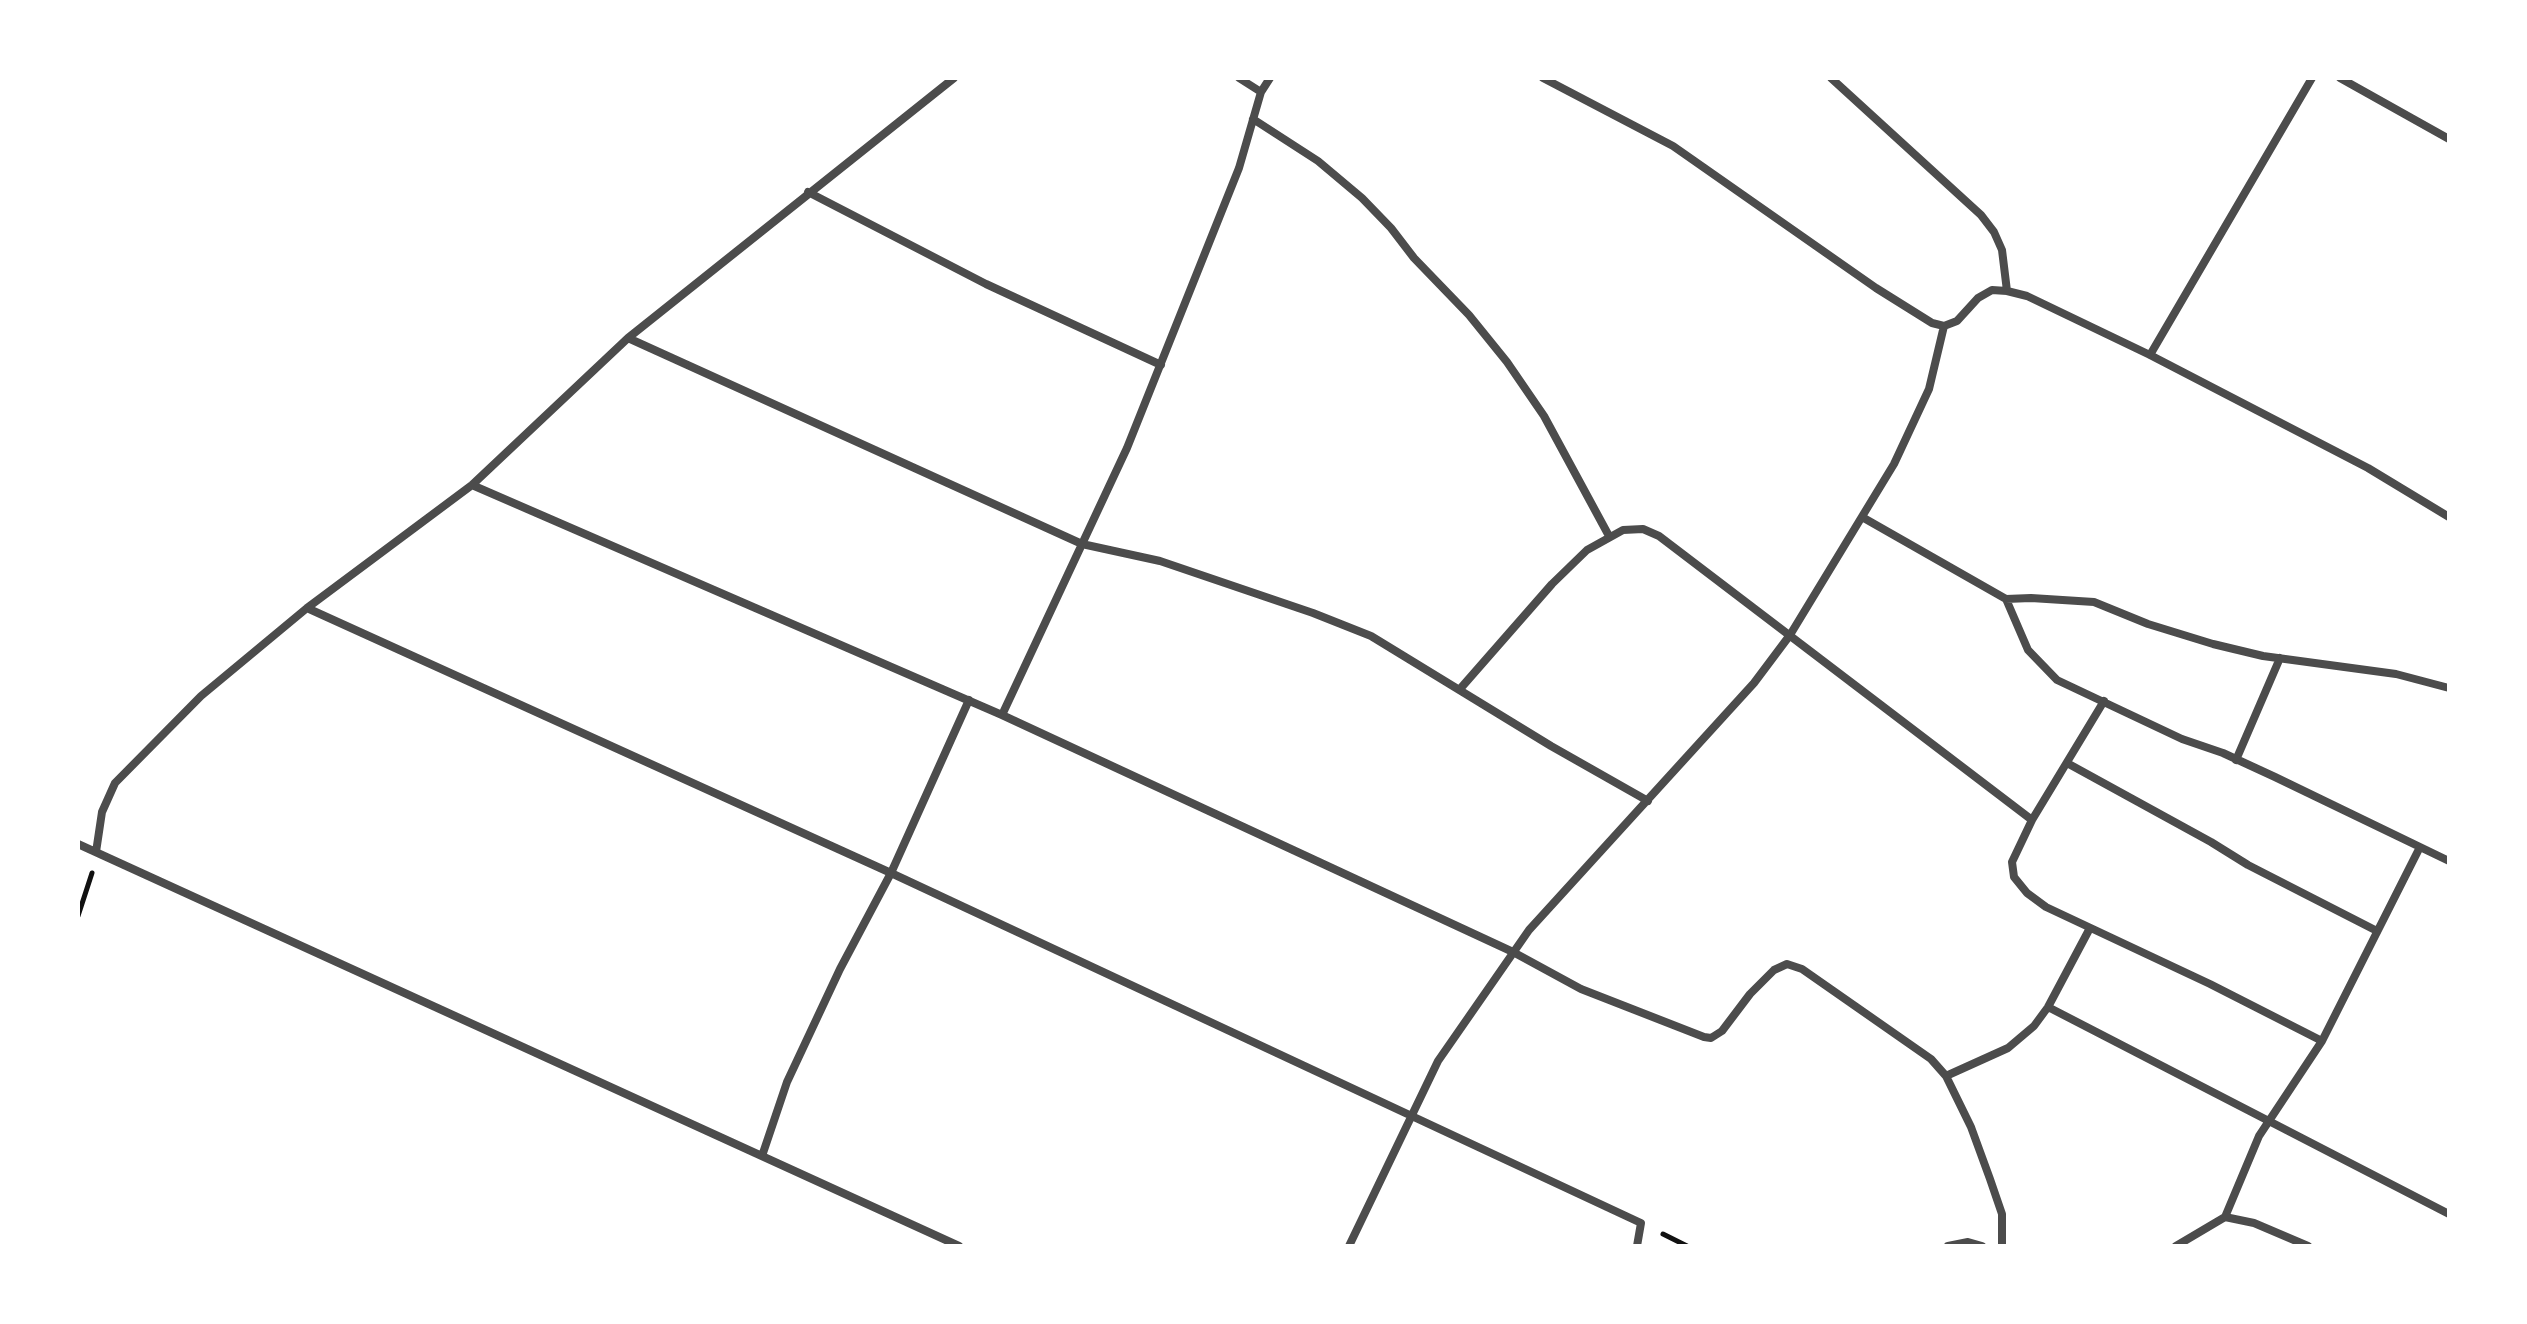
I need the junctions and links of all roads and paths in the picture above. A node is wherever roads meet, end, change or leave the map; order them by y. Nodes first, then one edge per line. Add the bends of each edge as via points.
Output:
1 (954, 78) edge
2 (1239, 78) edge
3 (1270, 78) edge
4 (1543, 78) edge
5 (1831, 78) edge
6 (2312, 78) edge
7 (2340, 78) edge
8 (1261, 92) junction
9 (1253, 119) junction
10 (2449, 139) edge
11 (808, 192) junction
12 (2007, 291) junction
13 (1944, 326) junction
14 (628, 338) junction
15 (2150, 355) junction
16 (1161, 365) junction
17 (472, 485) junction
18 (1862, 517) junction
19 (2449, 517) edge
20 (1609, 536) junction
21 (1082, 544) junction
22 (2006, 599) junction
23 (307, 608) junction
24 (1790, 635) junction
25 (2280, 658) junction
26 (2449, 688) edge
27 (1460, 689) junction
28 (969, 700) junction
29 (2104, 701) junction
30 (1002, 715) junction
31 (2236, 760) junction
32 (2067, 763) junction
33 (1648, 801) junction
34 (2032, 820) junction
35 (78, 844) edge
36 (2420, 847) junction
37 (96, 852) junction
38 (2449, 861) edge
39 (891, 873) junction
40 (78, 916) edge
41 (2090, 928) junction
42 (2377, 931) junction
43 (1513, 952) junction
44 (2048, 1007) junction
45 (2322, 1041) junction
46 (1946, 1076) junction
47 (1412, 1118) junction
48 (2270, 1120) junction
49 (762, 1156) junction
50 (2449, 1214) edge
51 (2225, 1217) junction
52 (959, 1246) edge
53 (1349, 1246) edge
54 (1637, 1246) edge
55 (1948, 1246) edge
56 (1982, 1246) edge
57 (2002, 1246) edge
58 (2176, 1246) edge
59 (2308, 1246) edge

1 - 11 street
2 - 8 street
3 - 8 street
4 - 13 street via 1673,146 1876,288
5 - 12 street via 1981,215 2002,250
6 - 15 street
7 - 10 street
8 - 9 street
9 - 16 street via 1239,168
9 - 20 street via 1318,161 1362,198 1469,315 1544,416
11 - 14 street
11 - 16 street via 986,284
12 - 13 street via 1992,290
12 - 15 street
13 - 18 street via 1929,389
14 - 17 street
14 - 21 street
15 - 19 street via 2368,468
16 - 21 street
17 - 23 street
17 - 28 street
18 - 22 street
18 - 24 street
20 - 24 street via 1643,529 1659,536
20 - 27 street via 1552,584
21 - 27 street via 1160,561 1313,613 1371,636
21 - 30 street
22 - 25 street via 2094,602 2213,644
22 - 29 street via 2040,665 2057,680
23 - 37 street via 201,696 115,783 102,812
23 - 39 street
24 - 33 street
24 - 34 street
25 - 26 street via 2396,674
25 - 31 street
27 - 33 street
28 - 30 street
28 - 39 street
29 - 31 street
29 - 32 street
30 - 43 street
31 - 36 street
32 - 34 street
32 - 42 street
33 - 43 street
34 - 41 street via 2012,862 2014,877 2046,907
35 - 37 street
36 - 38 street
36 - 42 street
37 - 40 path
37 - 49 street
39 - 47 street
39 - 49 street via 787,1082
41 - 44 street
41 - 45 street
42 - 45 street
43 - 46 street via 1593,994 1711,1038 1774,970 1795,966 1931,1059
43 - 47 street via 1438,1061
44 - 46 street via 2008,1048
44 - 48 street
45 - 48 street
46 - 57 street via 2002,1214
47 - 53 street
47 - 54 street via 1641,1223
48 - 50 street
48 - 51 street
49 - 52 street
51 - 58 street
51 - 59 street
55 - 56 street

